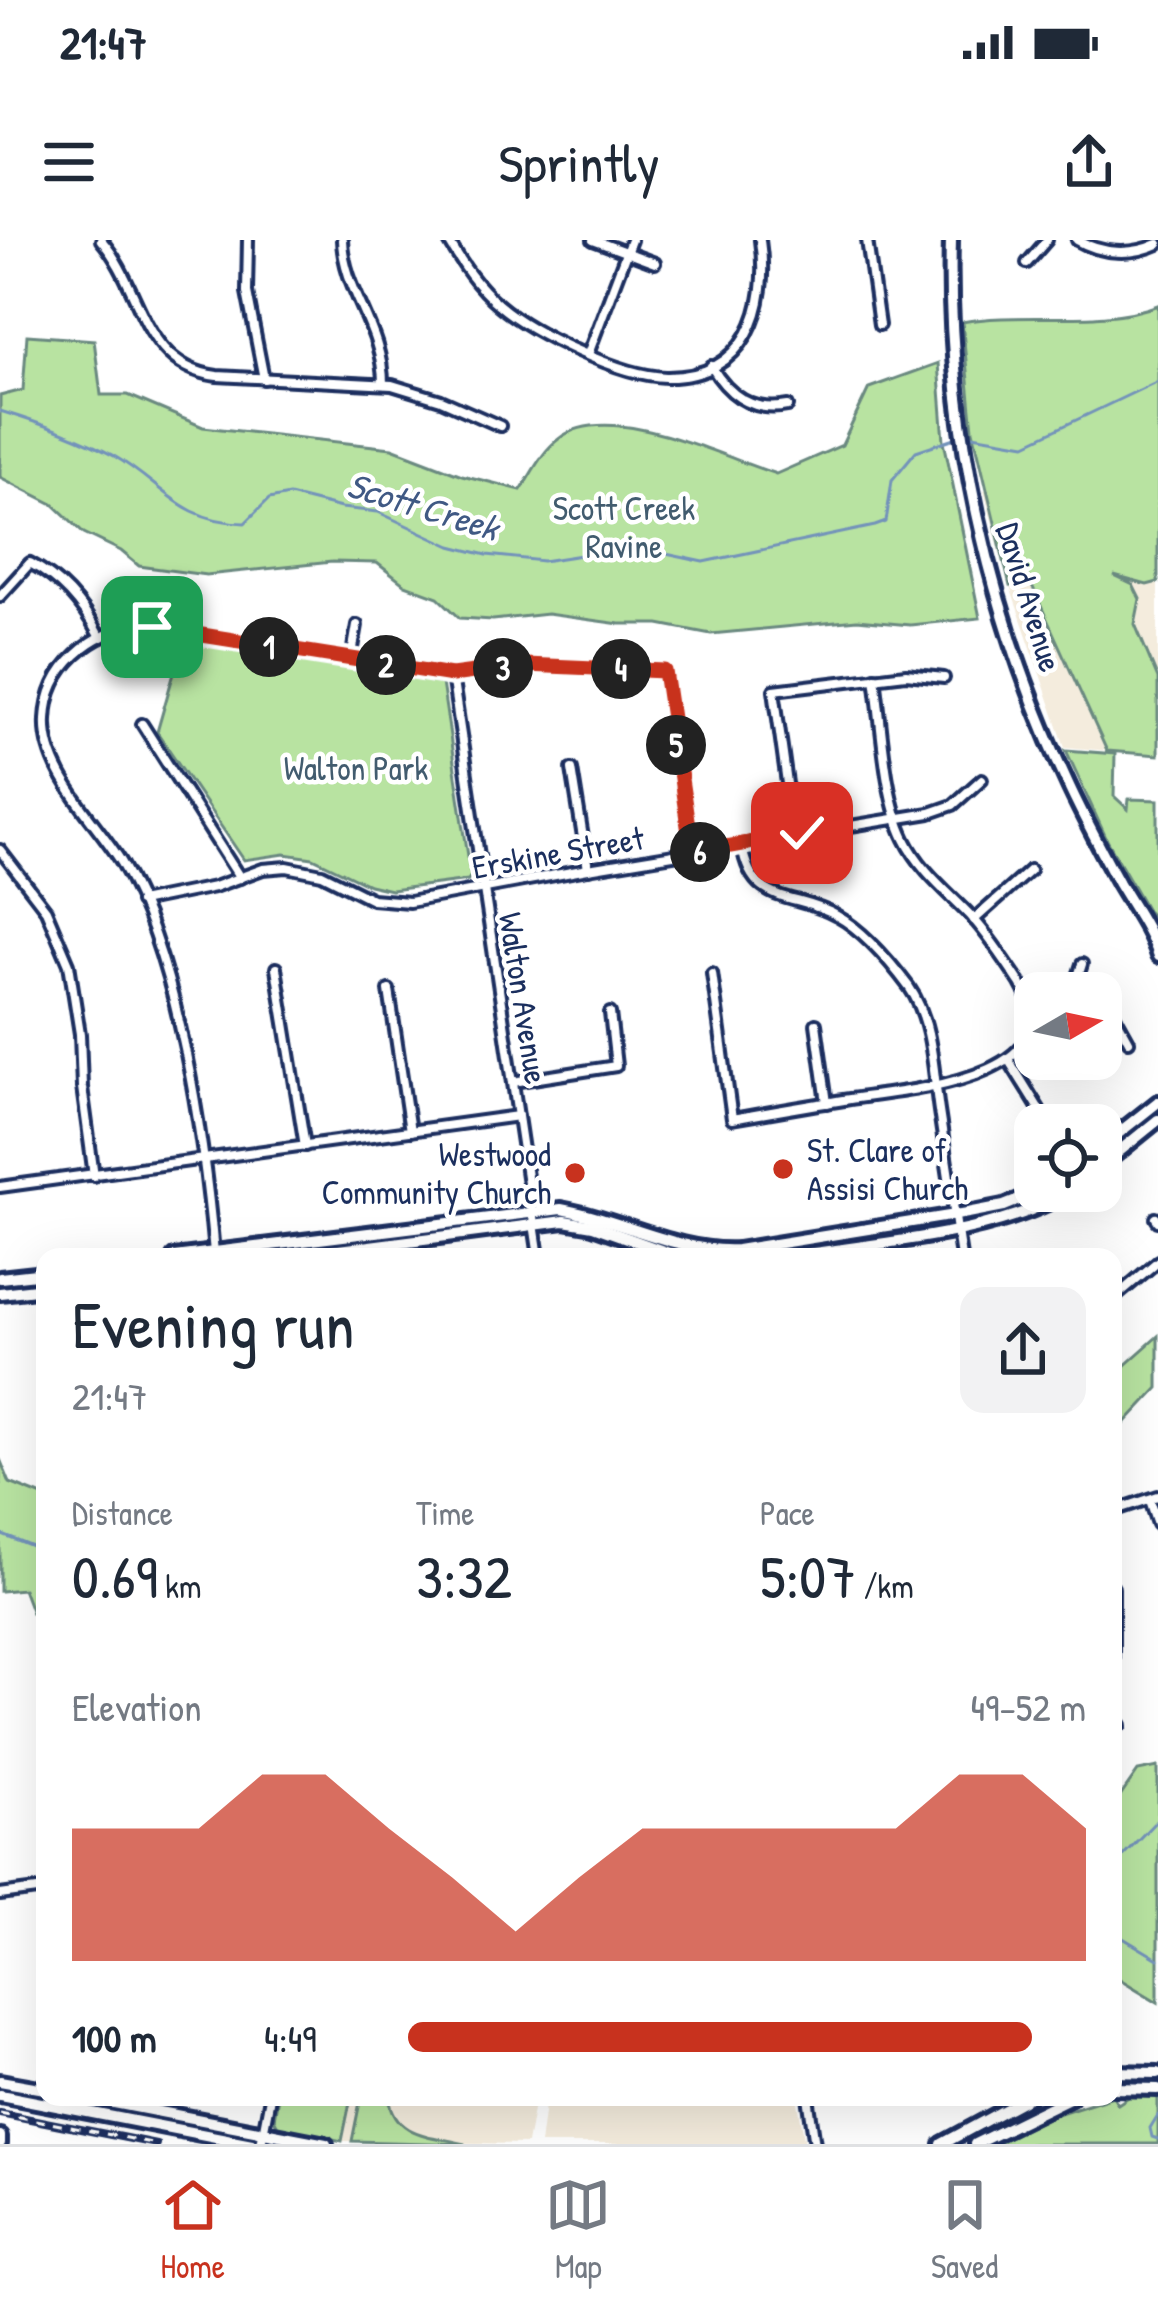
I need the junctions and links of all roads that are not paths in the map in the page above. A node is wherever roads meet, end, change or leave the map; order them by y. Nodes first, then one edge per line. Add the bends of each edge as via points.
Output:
1 (101, 240) edge
2 (248, 240) edge
3 (342, 240) edge
4 (448, 240) edge
5 (592, 240) edge
6 (631, 240) edge
7 (760, 240) edge
8 (867, 240) edge
9 (951, 240) edge
10 (1047, 240) edge
11 (1076, 240) edge
12 (1158, 244) edge
13 (627, 253) junction
14 (655, 263) dead end
15 (1027, 263) dead end
16 (879, 326) dead end
17 (588, 354) junction
18 (711, 366) junction
19 (264, 379) junction
20 (383, 384) junction
21 (788, 406) dead end
22 (500, 426) dead end
23 (0, 596) edge
24 (357, 625) dead end
25 (99, 636) junction
26 (351, 660) junction
27 (452, 675) junction
28 (874, 677) junction
29 (944, 678) dead end
30 (142, 724) dead end
31 (572, 769) dead end
32 (982, 779) dead end
33 (897, 818) junction
34 (794, 834) junction
35 (742, 845) junction
36 (0, 850) edge
37 (692, 853) junction
38 (588, 868) junction
39 (1030, 870) dead end
40 (240, 878) junction
41 (483, 888) junction
42 (140, 902) junction
43 (974, 920) junction
44 (1157, 949) edge
45 (1082, 964) dead end
46 (276, 968) dead end
47 (1079, 972) edge
48 (712, 973) dead end
49 (1014, 978) edge
50 (389, 990) dead end
51 (610, 1013) dead end
52 (816, 1024) dead end
53 (1122, 1028) edge
54 (1129, 1041) dead end
55 (1014, 1053) edge
56 (1008, 1059) junction
57 (512, 1082) junction
58 (935, 1086) junction
59 (1158, 1102) edge
60 (827, 1103) junction
61 (1036, 1104) edge
62 (518, 1115) junction
63 (1158, 1120) edge
64 (1122, 1130) edge
65 (410, 1131) junction
66 (305, 1146) junction
67 (1122, 1149) edge
68 (202, 1160) junction
69 (94, 1176) junction
70 (0, 1187) edge
71 (1014, 1202) edge
72 (1029, 1212) edge
73 (954, 1216) junction
74 (534, 1217) junction
75 (956, 1230) junction
76 (213, 1248) edge
77 (266, 1248) edge
78 (340, 1248) edge
79 (538, 1248) edge
80 (655, 1248) edge
81 (698, 1248) edge
82 (745, 1248) edge
83 (843, 1248) edge
84 (959, 1248) edge
85 (1158, 1261) edge
86 (36, 1274) edge
87 (0, 1278) edge
88 (36, 1289) edge
89 (1122, 1291) edge
90 (0, 1293) edge
91 (1154, 1498) edge
92 (1122, 1508) edge
93 (1158, 1523) edge
94 (36, 1890) edge
95 (0, 1895) edge
96 (1122, 2072) edge
97 (1158, 2073) edge
98 (0, 2081) edge
99 (36, 2088) edge
100 (1122, 2088) edge
101 (1158, 2089) edge
102 (0, 2095) edge
103 (36, 2101) edge
104 (63, 2106) edge
105 (120, 2106) edge
106 (268, 2106) edge
107 (809, 2106) edge
108 (1011, 2106) edge
109 (1051, 2106) edge
110 (984, 2120) junction
111 (992, 2134) junction
112 (259, 2140) edge
113 (326, 2144) edge
114 (815, 2144) edge
115 (942, 2144) edge
116 (975, 2144) edge

1 - 19 street via 171,358 204,374
2 - 19 street via 247,292
3 - 20 street via 379,343
4 - 17 street via 497,304
5 - 13 street
6 - 13 street
7 - 18 street via 759,312 746,337
8 - 16 street
9 - 44 main road, David Avenue via 954,358 979,523 1020,665 1062,772
10 - 15 street
11 - 12 street via 1106,251
13 - 14 street
13 - 17 street
17 - 18 street via 665,377
18 - 21 street via 751,406
19 - 20 street
20 - 22 street
23 - 25 street via 30,563 68,592
24 - 26 street
25 - 26 street via 152,627
25 - 42 street via 59,674 46,731 61,772
26 - 27 street
27 - 37 street via 525,665 665,671
27 - 41 street, Walton Avenue
28 - 29 street
28 - 33 street
28 - 34 street via 774,690
30 - 40 street
31 - 38 street
32 - 33 street, Erskine Street via 953,805
33 - 34 street, Erskine Street
33 - 43 street via 914,855
34 - 35 street, Erskine Street
35 - 37 street, Erskine Street
35 - 58 street via 761,886 844,920 907,984 925,1022
36 - 69 street via 46,910 69,964
37 - 38 street, Erskine Street
38 - 41 street, Erskine Street
39 - 43 street
40 - 41 street, Erskine Street via 301,868 395,903
40 - 42 street, Erskine Street
41 - 57 street, Walton Avenue
42 - 68 street via 187,1061
43 - 49 street
45 - 47 street
46 - 66 street
48 - 60 street via 732,1118
50 - 65 street
51 - 57 street via 616,1066
52 - 60 street
53 - 54 street
55 - 56 street
56 - 58 street
56 - 61 street
57 - 62 street, Walton Avenue
58 - 60 street
58 - 73 street
59 - 64 main road
62 - 65 street
62 - 74 street, Walton Avenue
63 - 67 main road
65 - 66 street
66 - 68 street
68 - 69 street
68 - 76 street
69 - 70 street
71 - 73 main road
72 - 75 main road
73 - 75 street
73 - 82 main road
74 - 77 main road
74 - 78 main road
74 - 79 street, Walton Avenue
74 - 80 main road
74 - 81 main road via 561,1209 600,1216
75 - 83 main road
75 - 84 street
85 - 89 street
86 - 87 main road
88 - 90 main road
91 - 92 street
91 - 93 street
94 - 95 street
96 - 97 main road
98 - 99 main road
100 - 101 main road
102 - 103 main road
104 - 112 main road
105 - 112 main road
106 - 112 street
107 - 114 street
108 - 110 main road
109 - 111 main road
110 - 111 street
110 - 115 main road
111 - 116 main road
112 - 113 main road

